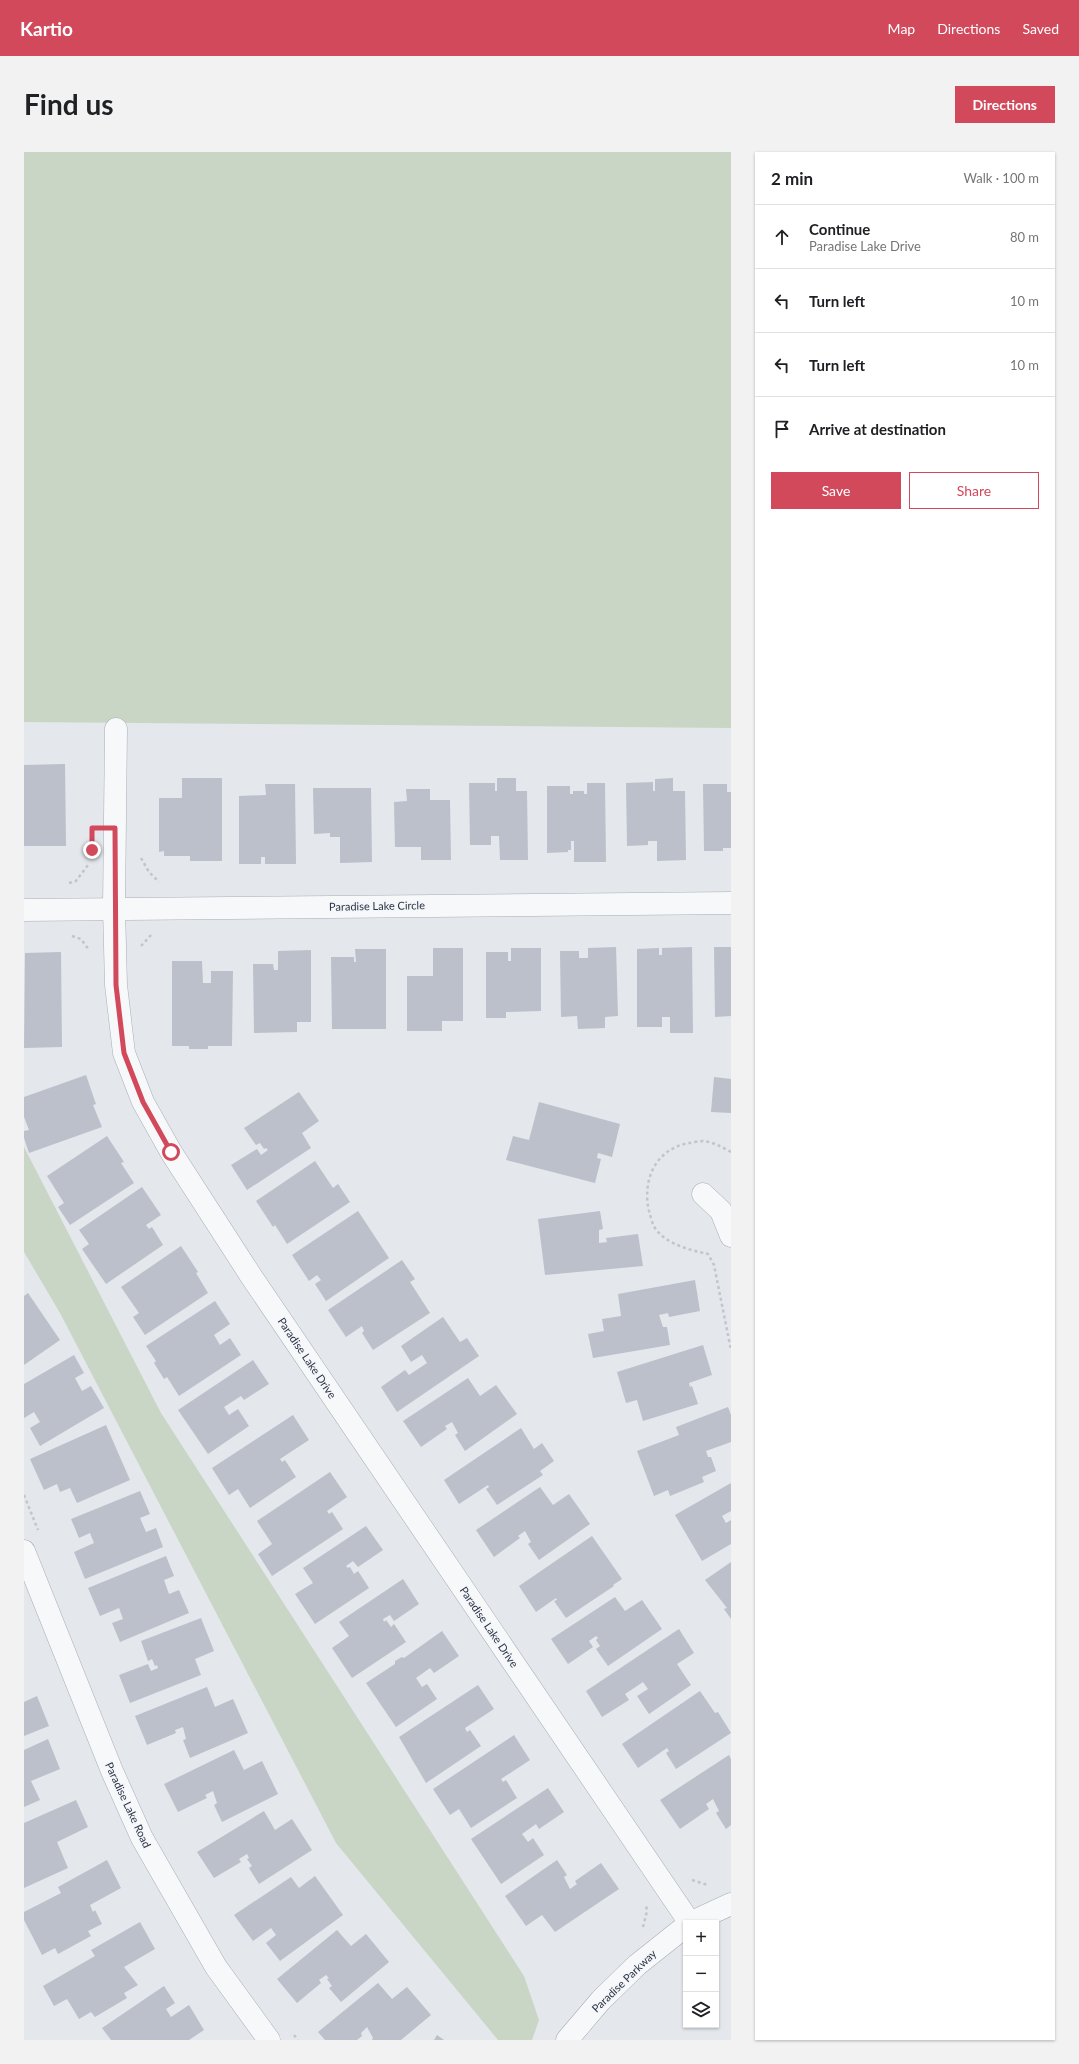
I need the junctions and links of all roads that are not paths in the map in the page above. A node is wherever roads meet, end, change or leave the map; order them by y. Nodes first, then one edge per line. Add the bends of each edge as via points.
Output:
1 (116, 729) dead end
2 (731, 903) edge
3 (114, 908) junction
4 (24, 910) edge
5 (703, 1194) dead end
6 (731, 1236) edge
7 (24, 1551) edge
8 (731, 1904) edge
9 (688, 1920) edge
10 (696, 1920) edge
11 (683, 1928) edge
12 (269, 2040) edge
13 (567, 2040) edge

1 - 3 street, Paradise Lake Drive
2 - 3 street, Paradise Lake Circle
3 - 4 street, Paradise Lake Circle
3 - 9 street, Paradise Lake Drive via 116,985 124,1053 143,1102 171,1152 251,1276
5 - 6 street via 720,1211
7 - 12 street, Paradise Lake Road via 112,1771 142,1838 216,1966
8 - 10 street
11 - 13 street, Paradise Parkway via 637,1965 601,2000

